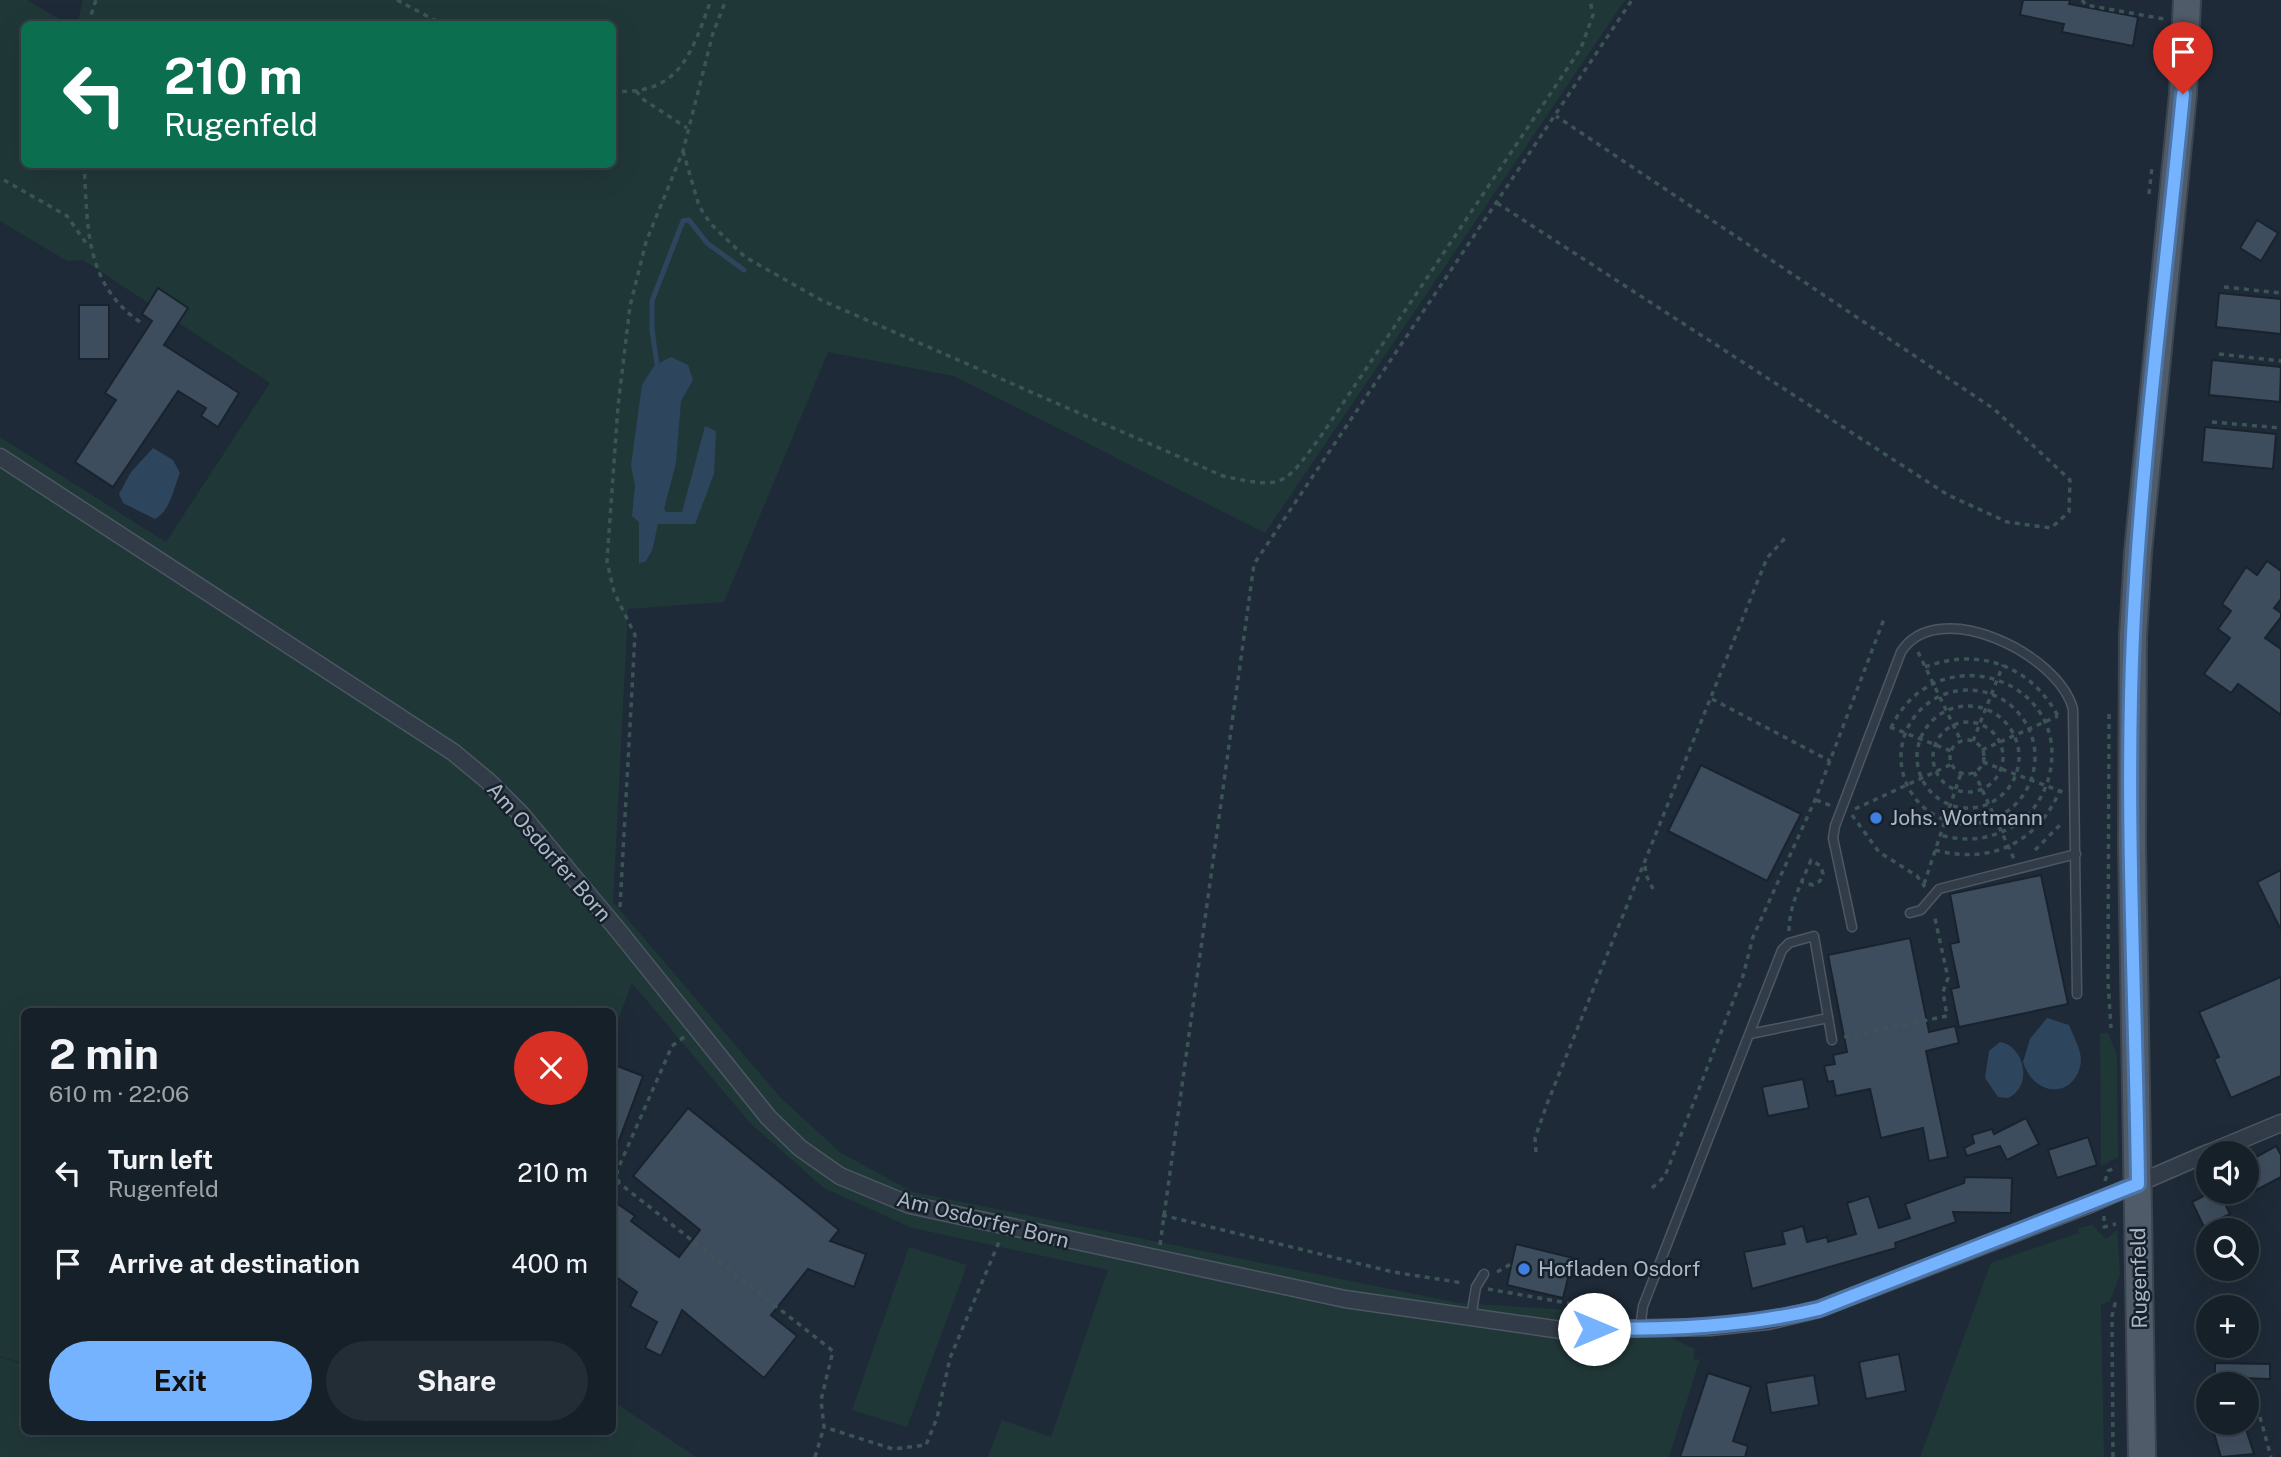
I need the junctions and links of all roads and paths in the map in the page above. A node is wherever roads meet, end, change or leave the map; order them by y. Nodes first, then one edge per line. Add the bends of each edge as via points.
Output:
1 (96, 0) edge
2 (397, 0) edge
3 (710, 0) edge
4 (726, 0) edge
5 (1590, 0) edge
6 (1632, 0) edge
7 (2082, 0) edge
8 (2187, 0) edge
9 (2205, 0) edge
10 (2167, 19) dead end
11 (89, 21) edge
12 (436, 21) edge
13 (616, 90) edge
14 (636, 90) junction
15 (2183, 94) junction
16 (1556, 116) junction
17 (688, 128) junction
18 (683, 151) junction
19 (84, 168) edge
20 (4, 180) dead end
21 (1497, 203) junction
22 (89, 248) junction
23 (2224, 287) dead end
24 (2281, 293) edge
25 (143, 324) dead end
26 (2219, 354) dead end
27 (2281, 361) edge
28 (2212, 422) dead end
29 (2281, 428) edge
30 (0, 457) edge
31 (1786, 537) dead end
32 (1884, 618) dead end
33 (1912, 640) junction
34 (2011, 644) junction
35 (2003, 664) junction
36 (1925, 667) junction
37 (1997, 679) junction
38 (1933, 682) junction
39 (1991, 694) junction
40 (1939, 697) junction
41 (1712, 699) junction
42 (1985, 709) junction
43 (2073, 709) junction
44 (1946, 711) junction
45 (2058, 716) junction
46 (1874, 722) junction
47 (2044, 722) junction
48 (1980, 724) junction
49 (1953, 726) junction
50 (1891, 728) junction
51 (2029, 729) junction
52 (1906, 734) junction
53 (2014, 736) junction
54 (1920, 739) junction
55 (1961, 741) junction
56 (1973, 741) junction
57 (2000, 742) junction
58 (1935, 745) junction
59 (1982, 750) junction
60 (1951, 751) junction
61 (1830, 761) junction
62 (1983, 762) junction
63 (1952, 764) junction
64 (2002, 769) junction
65 (1936, 771) junction
66 (1961, 772) junction
67 (1974, 772) junction
68 (2016, 774) junction
69 (1922, 778) junction
70 (2031, 779) junction
71 (1908, 785) junction
72 (2046, 785) junction
73 (1955, 790) junction
74 (1983, 790) junction
75 (2060, 790) junction
76 (2075, 796) junction
77 (1989, 803) junction
78 (1951, 805) junction
79 (1996, 817) junction
80 (1945, 820) junction
81 (2003, 832) junction
82 (1940, 835) junction
83 (2010, 847) junction
84 (1935, 850) junction
85 (2076, 854) junction
86 (1644, 864) junction
87 (1802, 882) junction
88 (1924, 884) junction
89 (1653, 889) dead end
90 (1929, 900) junction
91 (1910, 914) dead end
92 (1852, 927) dead end
93 (617, 929) junction
94 (1789, 943) junction
95 (2077, 994) dead end
96 (1828, 1018) junction
97 (696, 1026) junction
98 (1750, 1034) junction
99 (1832, 1040) joint
100 (2281, 1123) edge
101 (2238, 1141) edge
102 (1536, 1152) dead end
103 (2196, 1156) edge
104 (2130, 1174) junction
105 (2103, 1186) dead end
106 (1652, 1188) dead end
107 (1162, 1214) junction
108 (2104, 1216) dead end
109 (2121, 1222) dead end
110 (1005, 1228) junction
111 (1159, 1261) junction
112 (1484, 1274) dead end
113 (1476, 1287) junction
114 (2117, 1296) dead end
115 (1573, 1304) dead end
116 (1471, 1319) junction
117 (1640, 1329) junction
118 (2259, 1412) edge
119 (824, 1427) junction
120 (816, 1457) edge
121 (2113, 1457) edge
122 (2141, 1457) edge
123 (2272, 1457) edge

1 - 11 path
2 - 12 path
3 - 14 path via 680,71 647,90
4 - 17 path
5 - 18 path via 1593,15 1581,48 1321,436 1289,479 1264,485 1223,476 846,311 745,257 699,206
6 - 16 path
7 - 10 path via 2085,5
8 - 15 main road, Rugenfeld
9 - 15 main road, Rugenfeld
13 - 14 path
14 - 17 path
15 - 104 main road, Rugenfeld via 2133,636
16 - 21 path
16 - 21 path via 1994,409 2070,480 2069,512 2051,528 2007,522 1948,495
17 - 18 path
18 - 93 path via 659,204 639,267 618,406 608,570 635,643
19 - 22 path
20 - 22 path via 67,216
21 - 107 path via 1254,564
22 - 25 path via 124,311
23 - 24 path
26 - 27 path
28 - 29 path
30 - 93 street, Am Osdorfer Born via 453,751 521,814
31 - 41 path via 1767,558
32 - 61 path
33 - 34 lane via 1954,631
33 - 36 path
33 - 46 lane via 1901,652
34 - 35 path
34 - 43 lane via 2044,666 2068,694
35 - 36 path via 1972,658
35 - 37 path
35 - 45 path via 2030,679
36 - 38 path
37 - 38 path via 1958,674
37 - 39 path
37 - 47 path via 2029,701
38 - 40 path
38 - 50 path via 1912,696
39 - 40 path via 1960,690
39 - 42 path
39 - 51 path via 2018,711
40 - 44 path
40 - 52 path via 1919,712
41 - 61 path
41 - 86 path
42 - 44 path via 1966,706
42 - 48 path
42 - 53 path via 2003,719
43 - 45 path
43 - 76 lane
44 - 49 path
44 - 54 path via 1930,723
45 - 47 path
46 - 50 path
46 - 92 lane via 1833,838
47 - 51 path
47 - 72 path via 2051,760
48 - 49 path
48 - 56 path
48 - 57 path
49 - 55 path
49 - 58 path
50 - 52 path
51 - 53 path
51 - 70 path via 2035,754
52 - 54 path
52 - 71 path via 1902,759
53 - 57 path
53 - 68 path via 2019,754
54 - 58 path
54 - 69 path via 1917,759
55 - 56 path
55 - 60 path
56 - 59 path
57 - 59 path
57 - 64 path
58 - 60 path
58 - 65 path
59 - 62 path
60 - 63 path
61 - 106 path via 1753,937 1743,976 1665,1177
62 - 64 path
62 - 67 path
63 - 65 path
63 - 66 path
64 - 68 path
64 - 74 path
65 - 69 path
65 - 73 path
66 - 67 path
66 - 73 path
67 - 74 path
68 - 70 path
68 - 77 path via 2006,791
69 - 71 path
69 - 78 path via 1933,794
70 - 72 path
70 - 79 path via 2017,802
71 - 80 path via 1927,809
71 - 88 path via 1850,812 1880,852
72 - 75 path
72 - 81 path via 2025,818
73 - 74 path
73 - 78 path
74 - 77 path
75 - 76 path
75 - 83 path via 2046,818
76 - 83 path via 2062,823 2041,845 2014,858
76 - 85 lane
77 - 78 path via 1970,808
77 - 79 path
78 - 80 path
79 - 80 path via 1966,824
79 - 81 path
80 - 82 path
81 - 82 path via 1978,839
81 - 83 path
82 - 84 path
83 - 84 path via 1965,856
84 - 88 path
85 - 90 lane via 1938,890
85 - 95 lane
86 - 89 path
86 - 102 path via 1547,1104 1535,1138
87 - 87 path via 1813,885 1820,881 1821,866 1811,860
87 - 94 path via 1789,913
88 - 90 path
90 - 91 lane
90 - 99 path via 1948,978 1943,992 1947,1016
93 - 97 street, Am Osdorfer Born
94 - 96 lane via 1814,936
94 - 98 lane via 1782,950
96 - 98 lane
96 - 99 lane
97 - 110 street, Am Osdorfer Born via 768,1117 800,1148 840,1176 910,1205
97 - 119 path via 672,1046 617,1171 619,1183 833,1351 821,1400
98 - 117 lane via 1643,1306
100 - 101 street, Am Osdorfer Born
103 - 104 street, Am Osdorfer Born
104 - 105 path via 2108,1171
104 - 117 street, Am Osdorfer Born via 1819,1309 1768,1321
104 - 122 main road, Rugenfeld
107 - 111 path
107 - 113 path via 1393,1272
108 - 109 path via 2104,1227
110 - 111 street, Am Osdorfer Born
110 - 119 path via 950,1358 926,1445 892,1449
111 - 116 street, Am Osdorfer Born
112 - 113 lane
113 - 115 path
113 - 116 lane
114 - 121 path via 2112,1316
116 - 117 street, Am Osdorfer Born via 1561,1329
118 - 123 path
119 - 120 path

